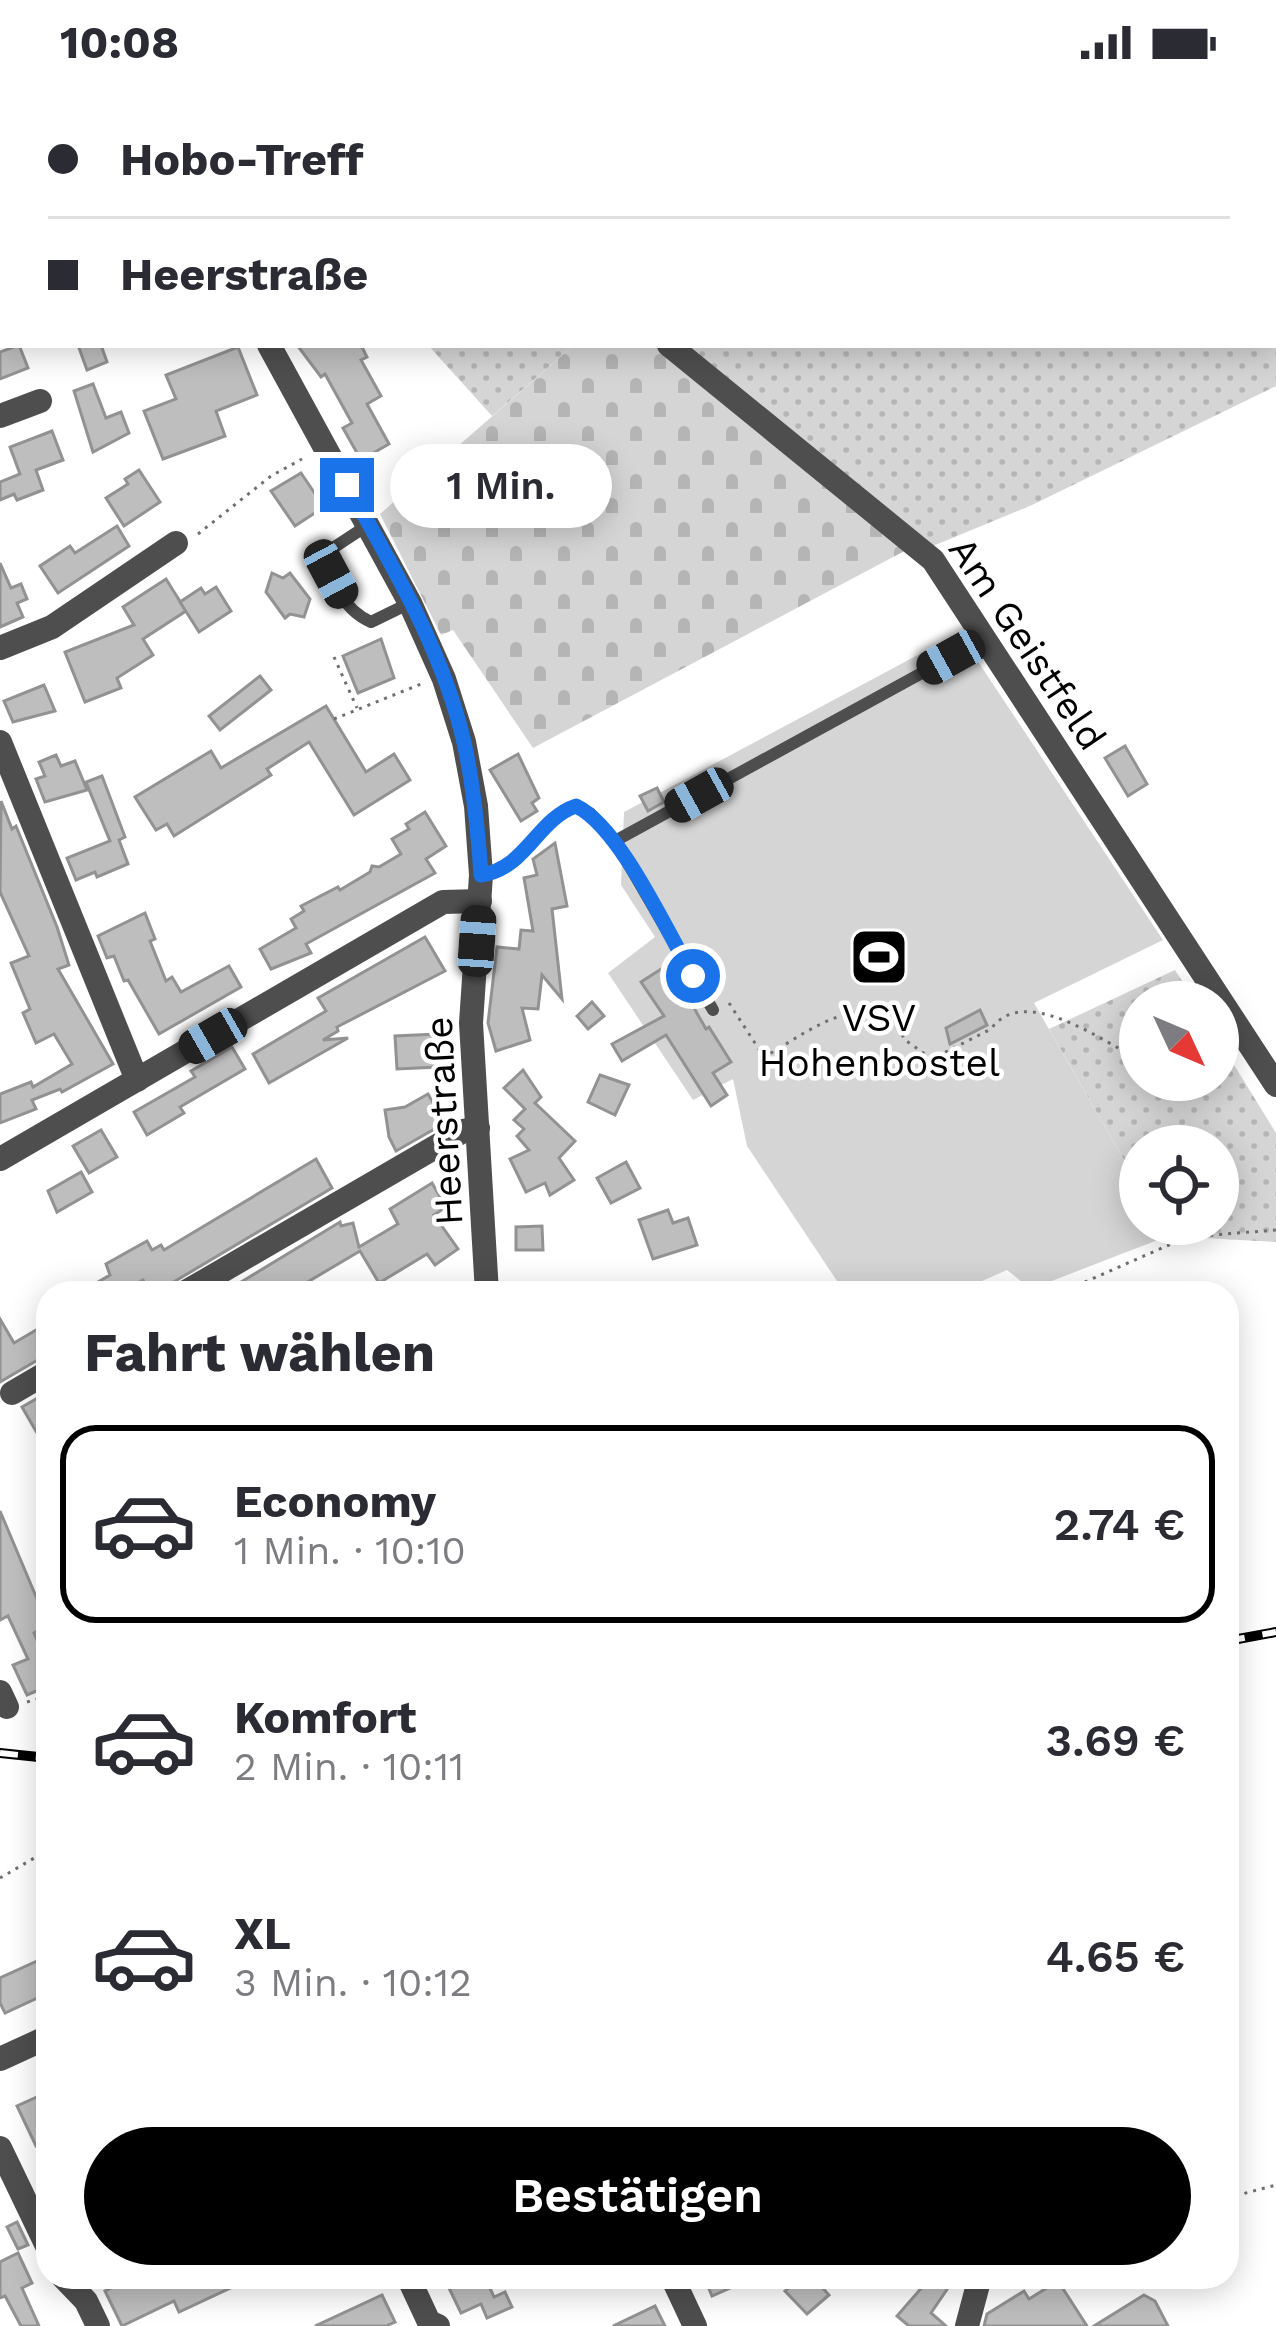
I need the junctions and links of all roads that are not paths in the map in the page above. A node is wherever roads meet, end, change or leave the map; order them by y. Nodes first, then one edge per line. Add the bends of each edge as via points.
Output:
1 (271, 348) edge
2 (673, 348) edge
3 (40, 401) dead end
4 (0, 416) edge
5 (369, 524) junction
6 (176, 542) road end
7 (410, 603) junction
8 (0, 648) edge
9 (951, 657) dead end
10 (0, 742) edge
11 (615, 842) junction
12 (480, 888) junction
13 (713, 1010) road end
14 (137, 1080) junction
15 (1276, 1085) edge
16 (478, 1129) junction
17 (0, 1159) edge
18 (205, 1281) edge
19 (486, 1281) edge
20 (36, 1379) edge
21 (12, 1393) dead end
22 (36, 2042) edge
23 (0, 2059) edge
24 (0, 2148) edge
25 (36, 2223) edge
26 (74, 2289) edge
27 (414, 2289) edge
28 (678, 2289) edge
29 (977, 2289) edge
30 (430, 2325) edge
31 (98, 2326) edge
32 (695, 2326) edge
33 (967, 2326) edge

1 - 5 street, Heerstraße
2 - 15 street, Am Geistfeld via 933,560
3 - 4 street
5 - 7 street, Heerstraße
5 - 7 lane via 329,550 331,574 352,613 371,622
6 - 8 street via 52,627
7 - 12 street, Heerstraße via 464,742
9 - 11 lane
10 - 14 street
11 - 12 lane via 590,813 576,806 561,811
11 - 13 lane
12 - 14 street
12 - 16 street, Heerstraße via 471,1023
14 - 17 street
16 - 18 street
16 - 19 street, Heerstraße
20 - 21 street
22 - 23 street
24 - 25 street
26 - 31 street
27 - 30 street
28 - 32 street
29 - 33 street

